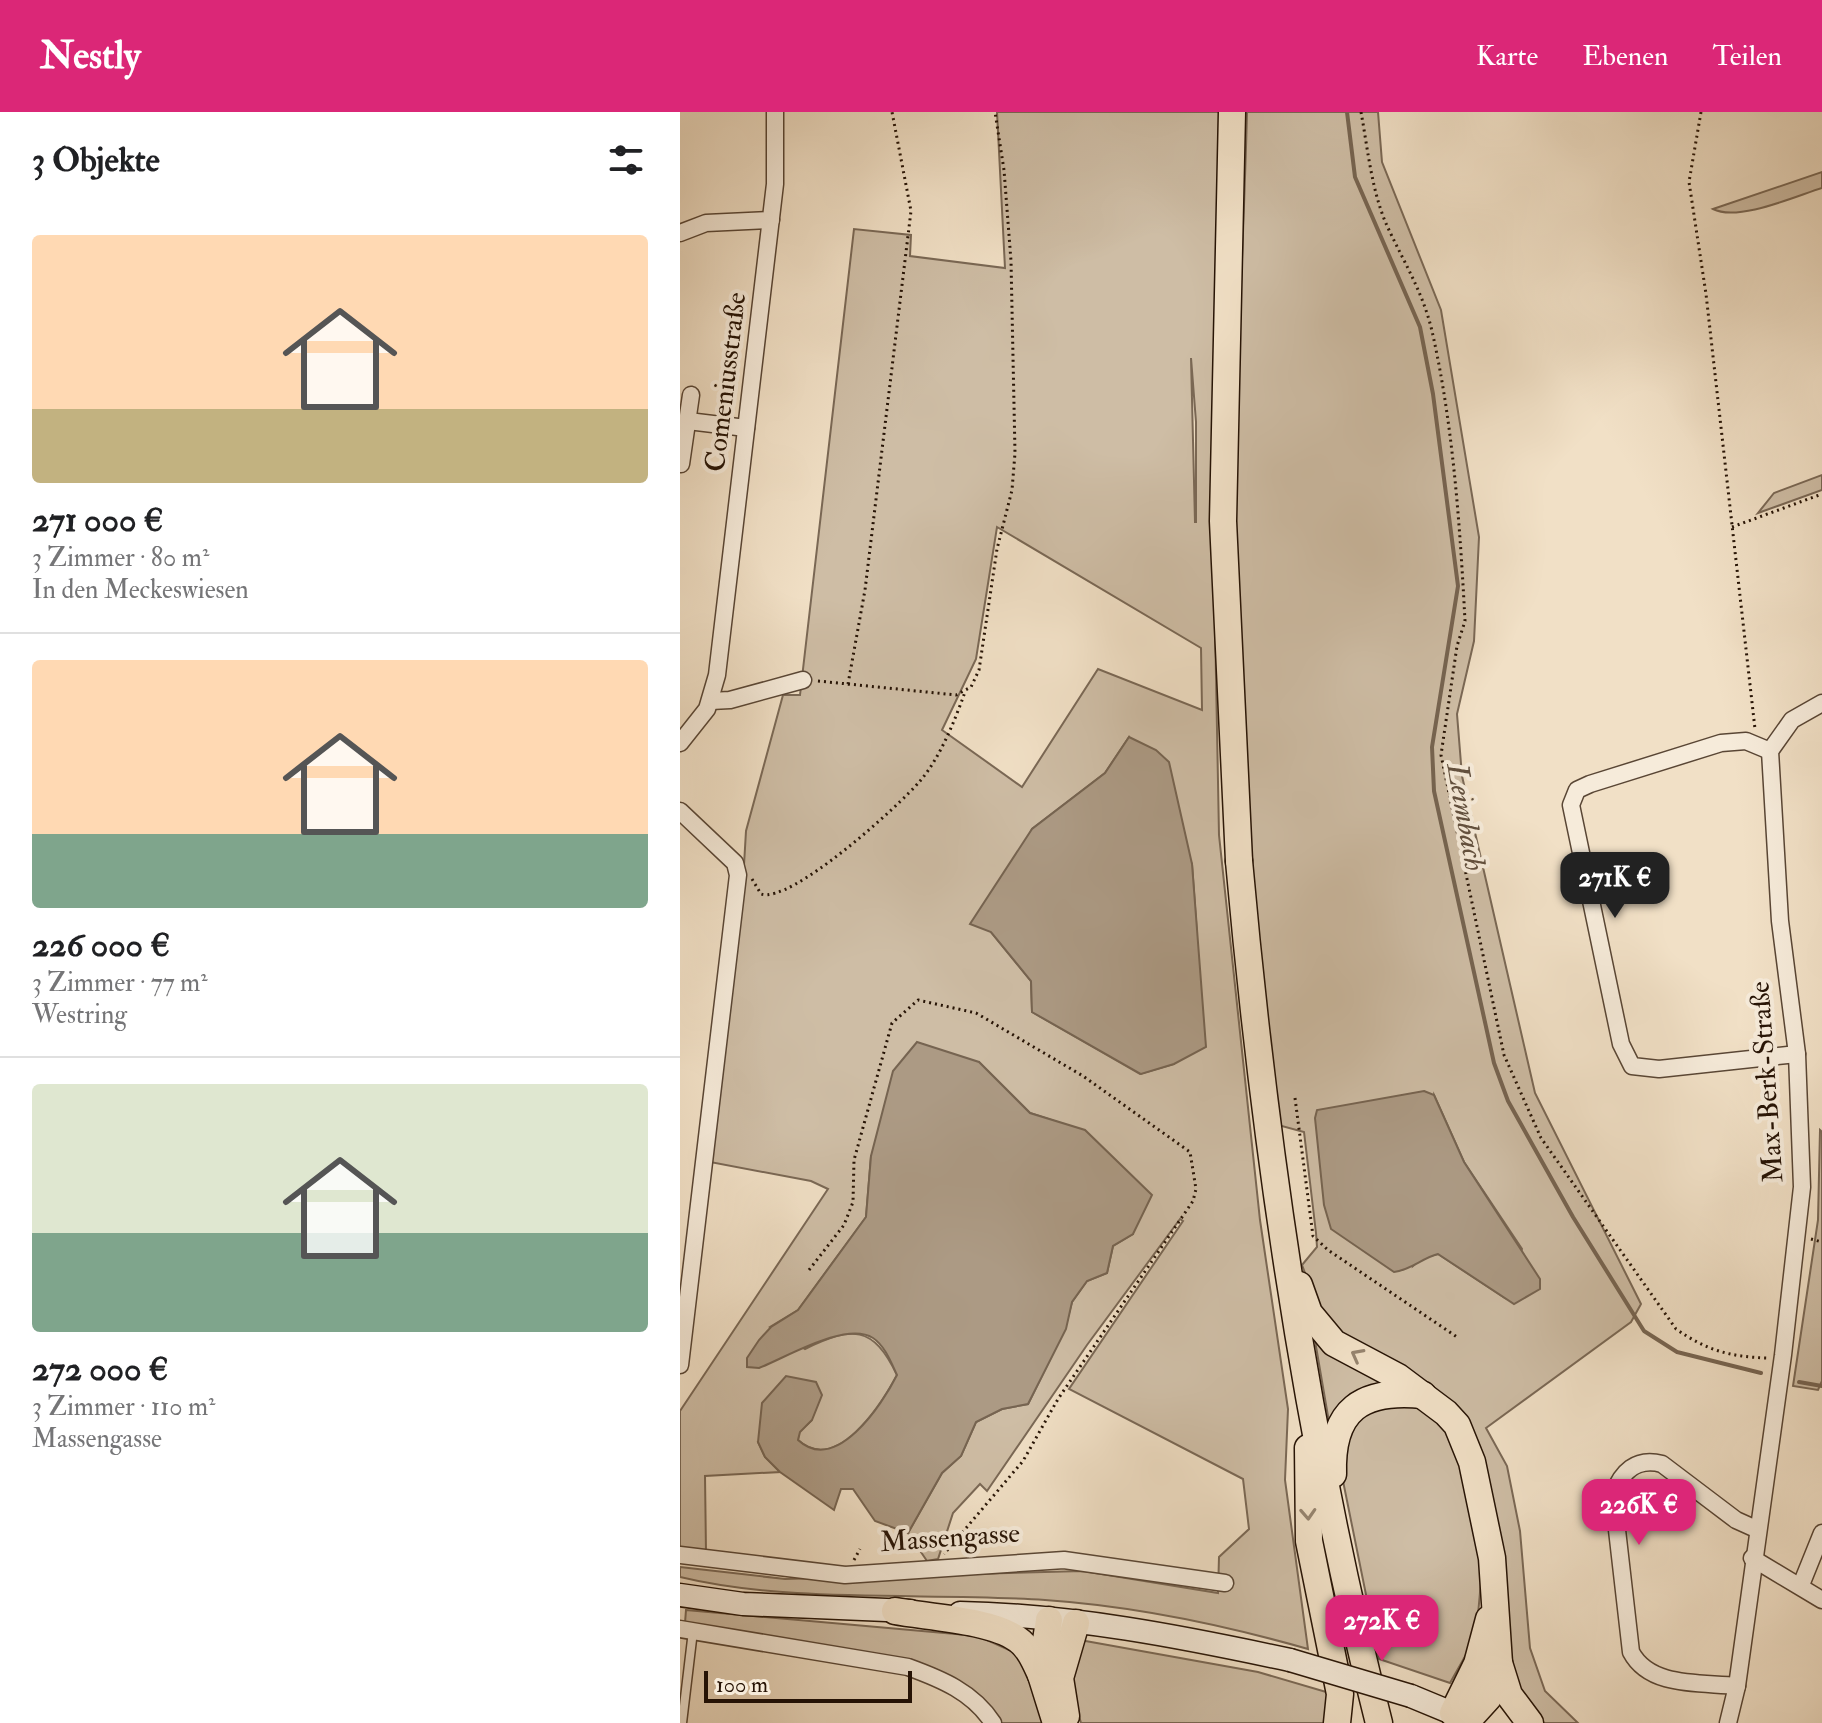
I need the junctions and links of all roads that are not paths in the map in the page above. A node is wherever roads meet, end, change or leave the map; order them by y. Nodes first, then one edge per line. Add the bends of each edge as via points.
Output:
1 (775, 112) edge
2 (1232, 112) edge
3 (771, 220) junction
4 (680, 233) edge
5 (691, 395) dead end
6 (688, 421) junction
7 (746, 428) junction
8 (681, 464) edge
9 (803, 680) road end
10 (711, 701) junction
11 (1822, 703) edge
12 (680, 743) edge
13 (1764, 748) junction
14 (680, 811) edge
15 (1797, 1054) junction
16 (1284, 1253) junction
17 (682, 1332) edge
18 (680, 1365) edge
19 (1423, 1395) junction
20 (1309, 1409) junction
21 (1334, 1525) junction
22 (1756, 1529) junction
23 (1822, 1533) edge
24 (680, 1555) edge
25 (1752, 1558) junction
26 (1225, 1583) dead end
27 (1801, 1585) junction
28 (680, 1595) edge
29 (1494, 1600) junction
30 (1822, 1600) edge
31 (895, 1611) junction
32 (1049, 1620) junction
33 (1076, 1623) junction
34 (687, 1630) edge
35 (1499, 1663) junction
36 (1041, 1675) junction
37 (1737, 1686) junction
38 (1466, 1719) edge
39 (991, 1720) edge
40 (682, 1723) edge
41 (1056, 1723) edge
42 (1068, 1723) edge
43 (1337, 1723) edge
44 (1379, 1723) edge
45 (1530, 1723) edge
46 (1728, 1723) edge

1 - 3 street, Comeniusstraße via 777,167
2 - 16 main road via 1223,521 1239,861
3 - 4 street via 706,223
3 - 7 street, Comeniusstraße
5 - 6 street
6 - 7 street
6 - 8 street
7 - 10 street, Comeniusstraße
9 - 10 street
10 - 12 street, Comeniusstraße
11 - 13 street via 1792,720
13 - 15 street, Max-Berk-Straße
13 - 15 street via 1746,741 1721,743 1590,784 1577,790 1572,819 1621,1044 1632,1066 1659,1069
14 - 17 street via 737,868 724,1016
15 - 22 street, Max-Berk-Straße via 1802,1187
19 -> 16 main road via 1334,1343 1309,1313
16 - 20 main road
17 - 18 street
19 - 21 main road via 1378,1394 1357,1405 1340,1426 1332,1450
19 - 29 main road via 1457,1425 1472,1462 1492,1558
20 - 21 main road
20 -> 43 main road via 1309,1541 1340,1694
21 - 44 main road
22 - 25 street, Max-Berk-Straße
22 - 37 street via 1652,1461 1629,1468 1613,1495 1631,1652 1639,1668 1654,1676
23 - 27 street
24 - 26 street, Massengasse via 845,1575 1064,1560
25 - 27 street
25 - 37 street, Max-Berk-Straße
27 - 30 street
28 - 31 main road via 743,1604
29 - 35 main road
29 - 38 main road
31 - 32 main road
31 - 36 main road via 998,1630 1018,1639
32 - 33 main road
32 - 36 main road
33 - 38 main road, bridge via 1198,1640 1290,1660 1411,1696
33 - 42 main road via 1060,1678
34 - 39 street via 908,1667 966,1694
34 - 40 lane
35 - 38 main road via 1488,1698
35 - 45 main road via 1509,1695
36 - 41 main road
37 - 46 street, Max-Berk-Straße

